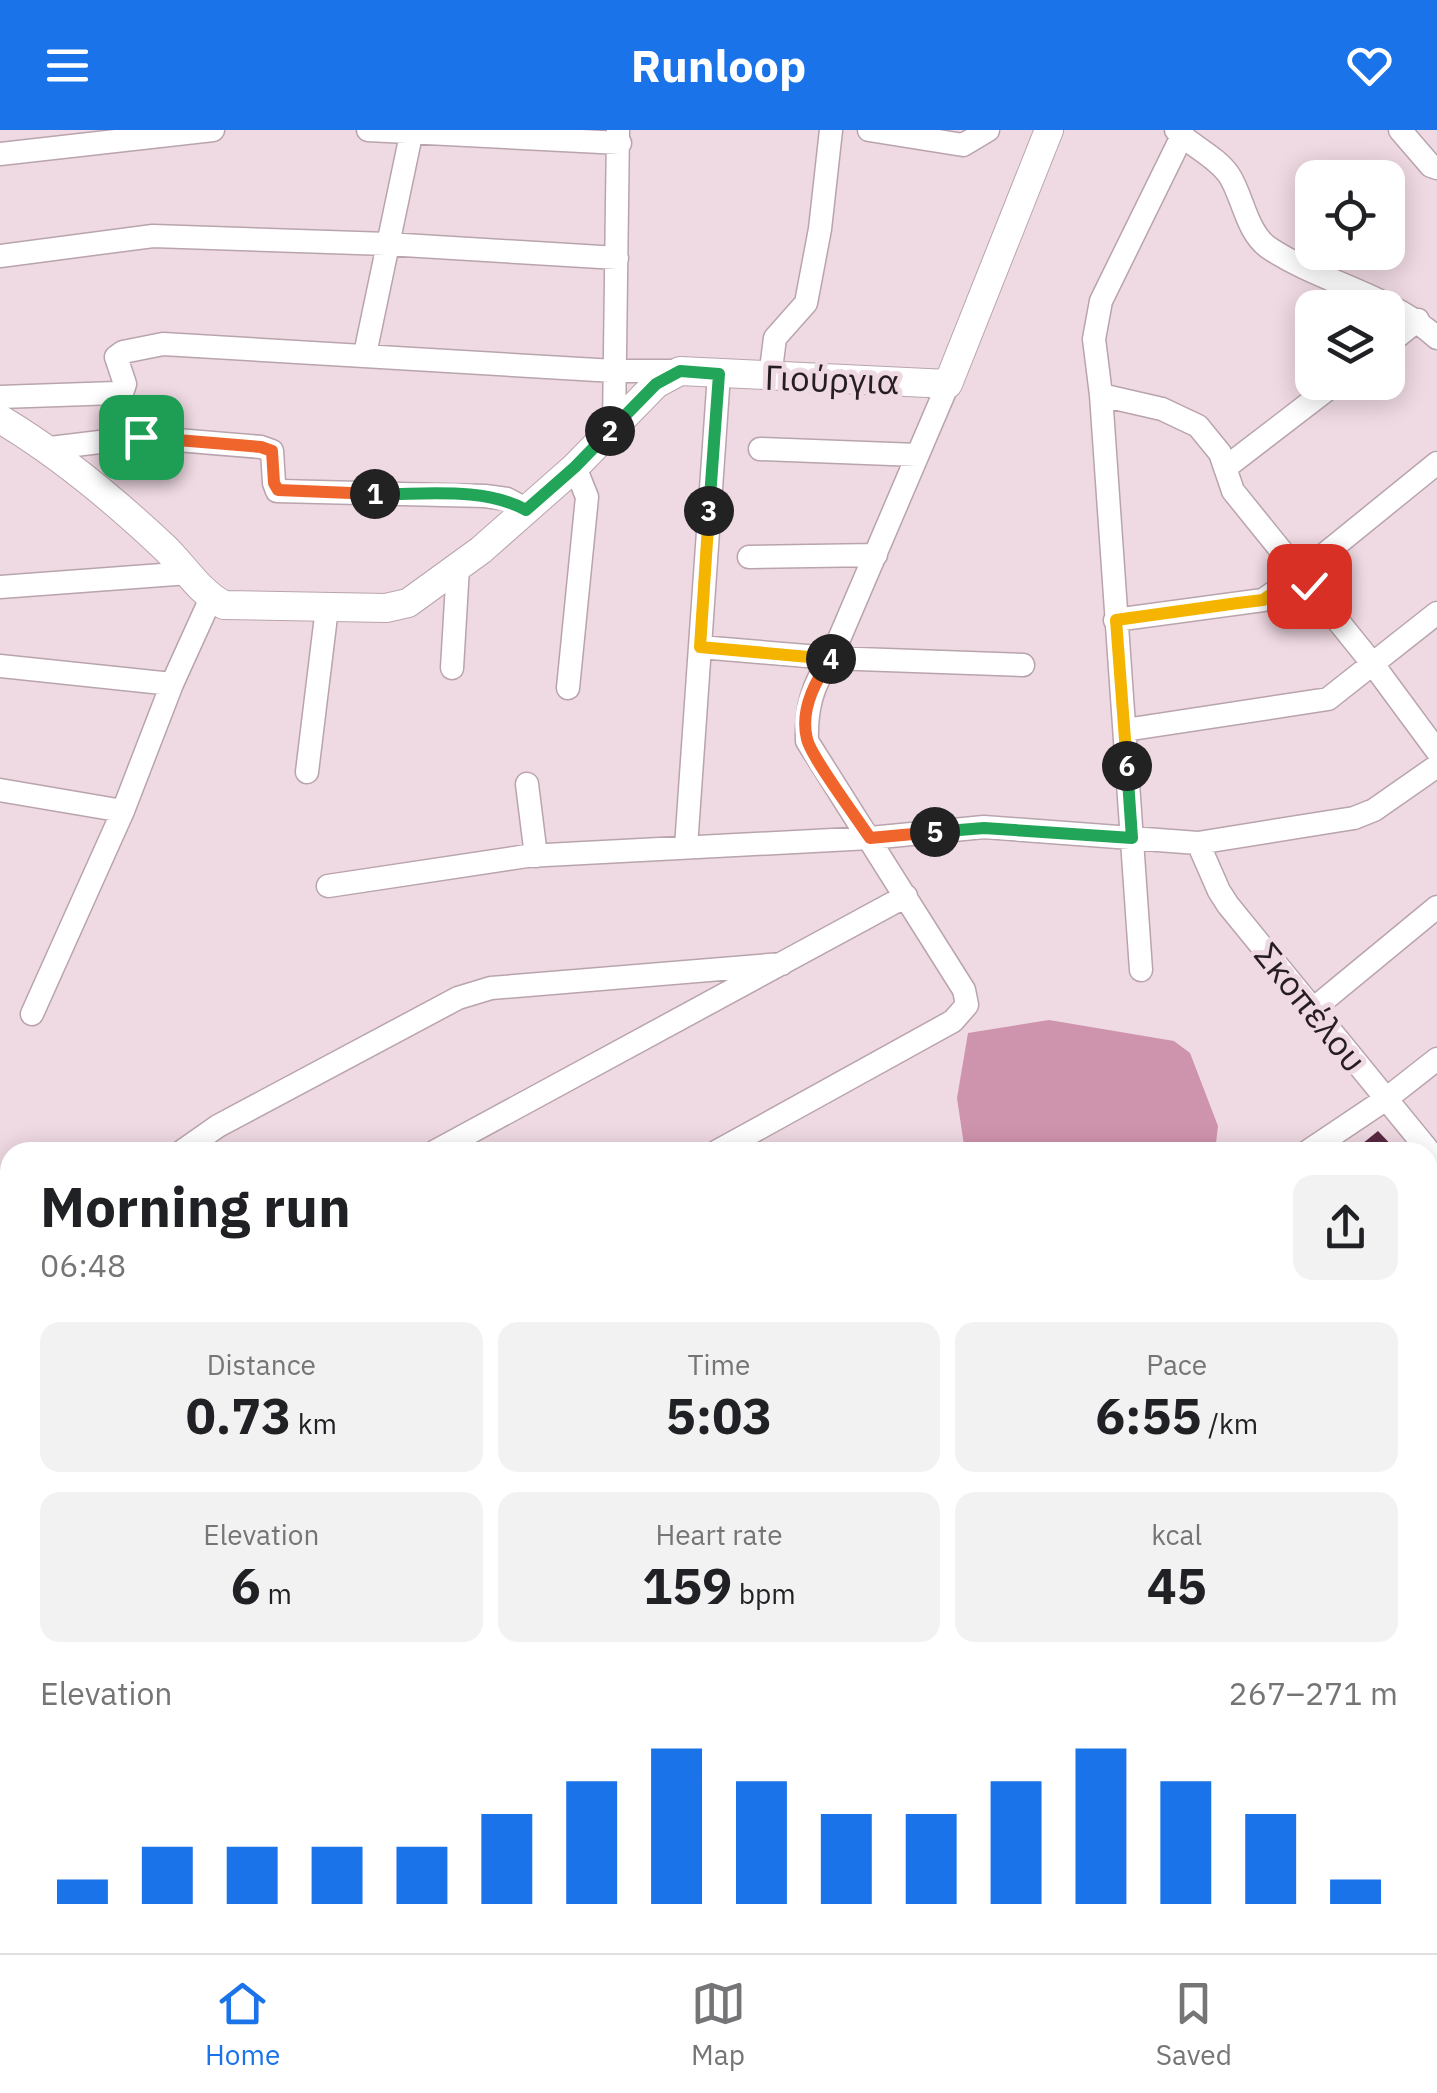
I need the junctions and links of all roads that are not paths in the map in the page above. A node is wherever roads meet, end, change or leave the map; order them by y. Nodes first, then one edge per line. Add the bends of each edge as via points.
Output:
1 (213, 130) edge
2 (368, 130) edge
3 (832, 130) edge
4 (868, 130) edge
5 (988, 130) edge
6 (1050, 130) edge
7 (1400, 130) edge
8 (411, 132) edge
9 (1179, 133) edge
10 (620, 136) edge
11 (0, 154) edge
12 (1437, 168) edge
13 (386, 244) junction
14 (0, 256) edge
15 (616, 258) junction
16 (1418, 320) junction
17 (1405, 330) edge
18 (1437, 338) edge
19 (366, 354) junction
20 (614, 371) junction
21 (680, 371) junction
22 (719, 374) junction
23 (770, 377) junction
24 (948, 384) junction
25 (1102, 395) junction
26 (0, 397) edge
27 (1314, 400) edge
28 (0, 418) edge
29 (614, 426) junction
30 (42, 449) junction
31 (760, 450) dead end
32 (917, 455) junction
33 (1437, 463) edge
34 (575, 467) junction
35 (1225, 468) junction
36 (526, 510) junction
37 (749, 556) dead end
38 (876, 556) junction
39 (458, 567) junction
40 (189, 573) junction
41 (1299, 575) junction
42 (0, 587) edge
43 (211, 598) junction
44 (327, 608) junction
45 (1437, 613) edge
46 (1116, 620) junction
47 (700, 647) junction
48 (832, 658) junction
49 (1372, 663) junction
50 (1023, 665) dead end
51 (0, 666) edge
52 (452, 668) dead end
53 (172, 684) junction
54 (568, 688) dead end
55 (1125, 730) junction
56 (1437, 751) edge
57 (1437, 766) edge
58 (307, 772) dead end
59 (527, 784) dead end
60 (0, 790) edge
61 (123, 810) junction
62 (870, 838) junction
63 (1132, 838) junction
64 (1198, 844) junction
65 (686, 847) junction
66 (536, 856) junction
67 (328, 886) dead end
68 (906, 896) junction
69 (1437, 907) edge
70 (782, 964) junction
71 (1141, 970) dead end
72 (1312, 1010) junction
73 (32, 1014) dead end
74 (1437, 1059) edge
75 (1386, 1099) junction
76 (195, 1142) edge
77 (453, 1142) edge
78 (734, 1142) edge
79 (1322, 1142) edge
80 (1421, 1142) edge

1 - 11 street
2 - 8 street
3 - 23 street via 806,302 775,338
4 - 5 street via 963,145
6 - 24 street, Γιούργια
7 - 12 street
8 - 10 street
8 - 13 street
9 - 16 street via 1228,174 1264,244
9 - 25 street via 1101,300 1094,338
10 - 15 street
13 - 14 street via 153,236
13 - 15 street
13 - 19 street
15 - 20 street
16 - 17 street
16 - 18 street
19 - 20 street
19 - 26 street via 163,344 116,357 123,390
20 - 21 street
20 - 29 street
21 - 22 street, Γιούργια
21 - 29 street via 656,384
22 - 23 street, Γιούργια
22 - 47 street
23 - 24 street, Γιούργια
24 - 32 street
25 - 35 street via 1162,408 1198,426
25 - 46 street
27 - 35 street
28 - 30 street
29 - 34 street
30 - 36 street via 141,437 261,447 272,451 278,490 484,496
30 - 40 street via 84,476
31 - 32 street
32 - 38 street
33 - 41 street
34 - 36 street
34 - 54 street via 588,497
35 - 41 street via 1233,491
36 - 39 street
37 - 38 street
38 - 48 street
39 - 44 street via 408,603
39 - 52 street
40 - 42 street
40 - 43 street
41 - 46 street via 1263,600
41 - 49 street
43 - 44 street via 224,605
43 - 53 street
44 - 58 street
45 - 49 street
46 - 55 street
47 - 48 street
47 - 65 street
48 - 50 street
48 - 62 street via 806,708 807,741
49 - 55 street via 1328,700
49 - 56 street
51 - 53 street
53 - 61 street
55 - 63 street
57 - 64 street via 1354,818
59 - 66 street
60 - 61 street
61 - 73 street
62 - 63 street via 984,828
62 - 65 street
62 - 68 street
63 - 64 street
63 - 71 street
64 - 72 street, Σκοπέλου via 1218,891
65 - 66 street
66 - 67 street
68 - 70 street
68 - 78 street via 967,1005 953,1022
69 - 72 street
70 - 76 street via 491,988 458,998
70 - 77 street
72 - 75 street, Σκοπέλου
74 - 75 street
75 - 79 street
75 - 80 street, Σκοπέλου

